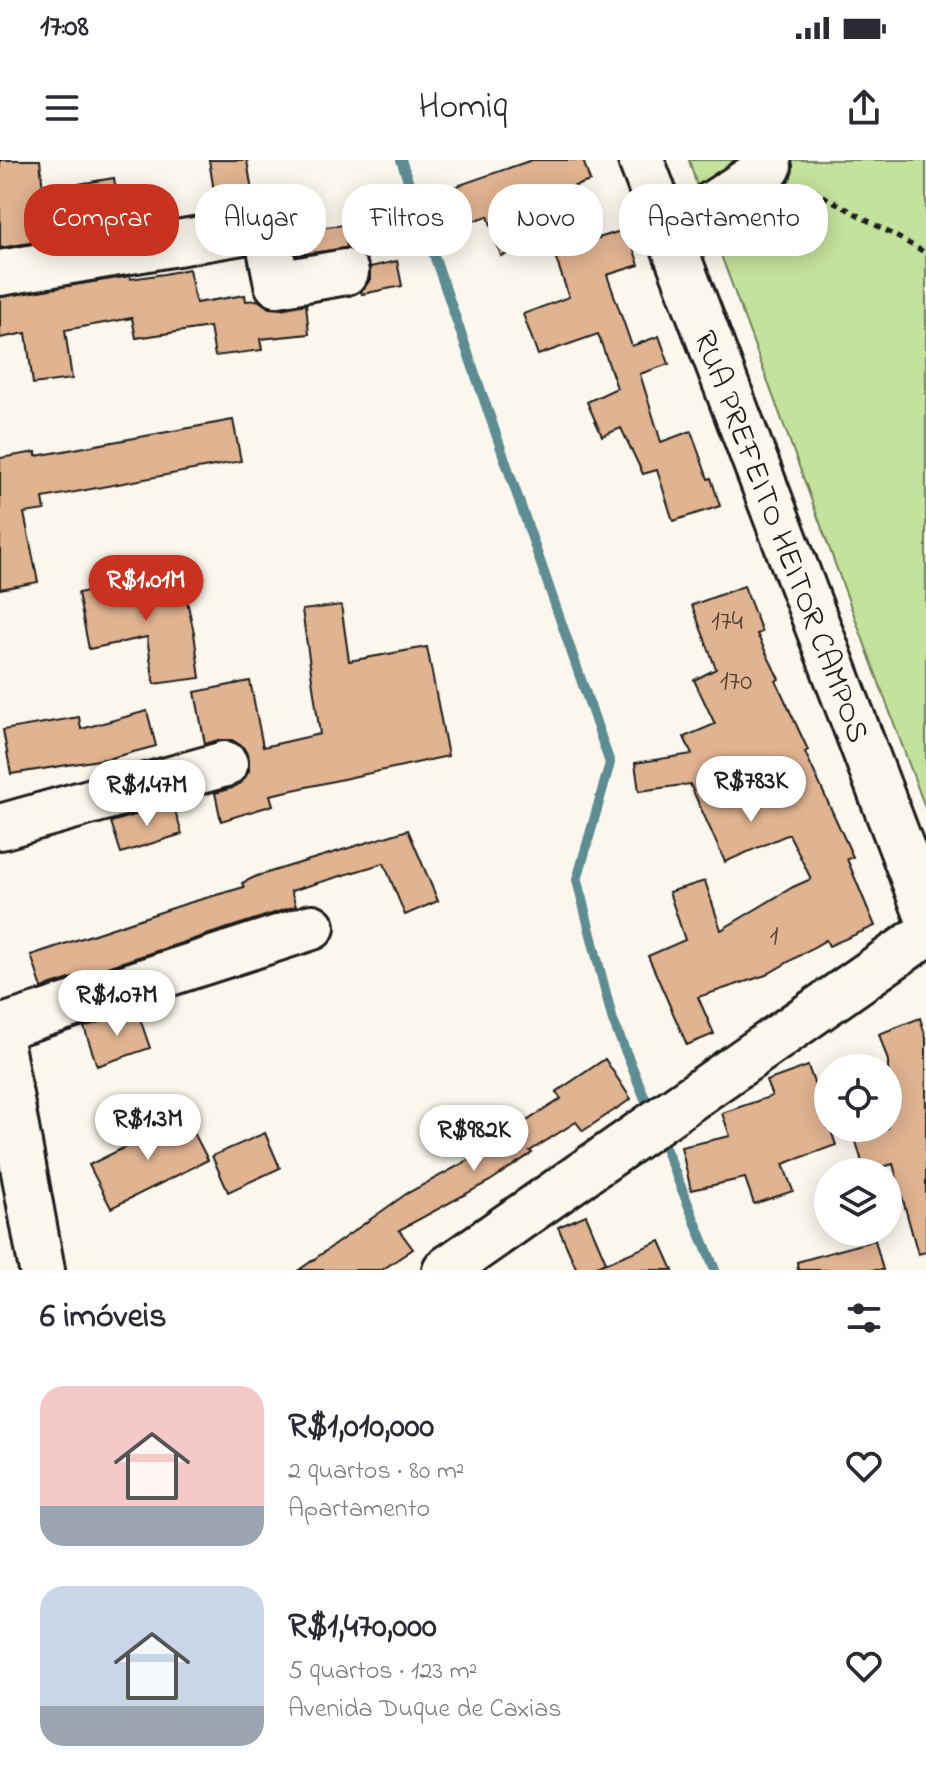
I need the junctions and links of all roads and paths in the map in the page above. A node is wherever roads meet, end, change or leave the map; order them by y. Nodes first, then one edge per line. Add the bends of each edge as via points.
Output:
1 (641, 160) edge
2 (767, 163) edge
3 (650, 184) edge
4 (737, 184) edge
5 (926, 253) edge
6 (677, 256) edge
7 (346, 272) dead end
8 (0, 273) edge
9 (225, 764) dead end
10 (0, 827) edge
11 (926, 912) edge
12 (312, 927) dead end
13 (926, 934) edge
14 (0, 1028) edge
15 (0, 1040) edge
16 (42, 1270) edge
17 (445, 1270) edge

1 - 3 street, RUA PREFEITO HEITOR CAMPOS
2 - 4 street
2 - 5 path
6 - 11 street, RUA PREFEITO HEITOR CAMPOS
7 - 8 street via 277,284 266,228
9 - 10 street
12 - 14 street
13 - 17 street
15 - 16 street

